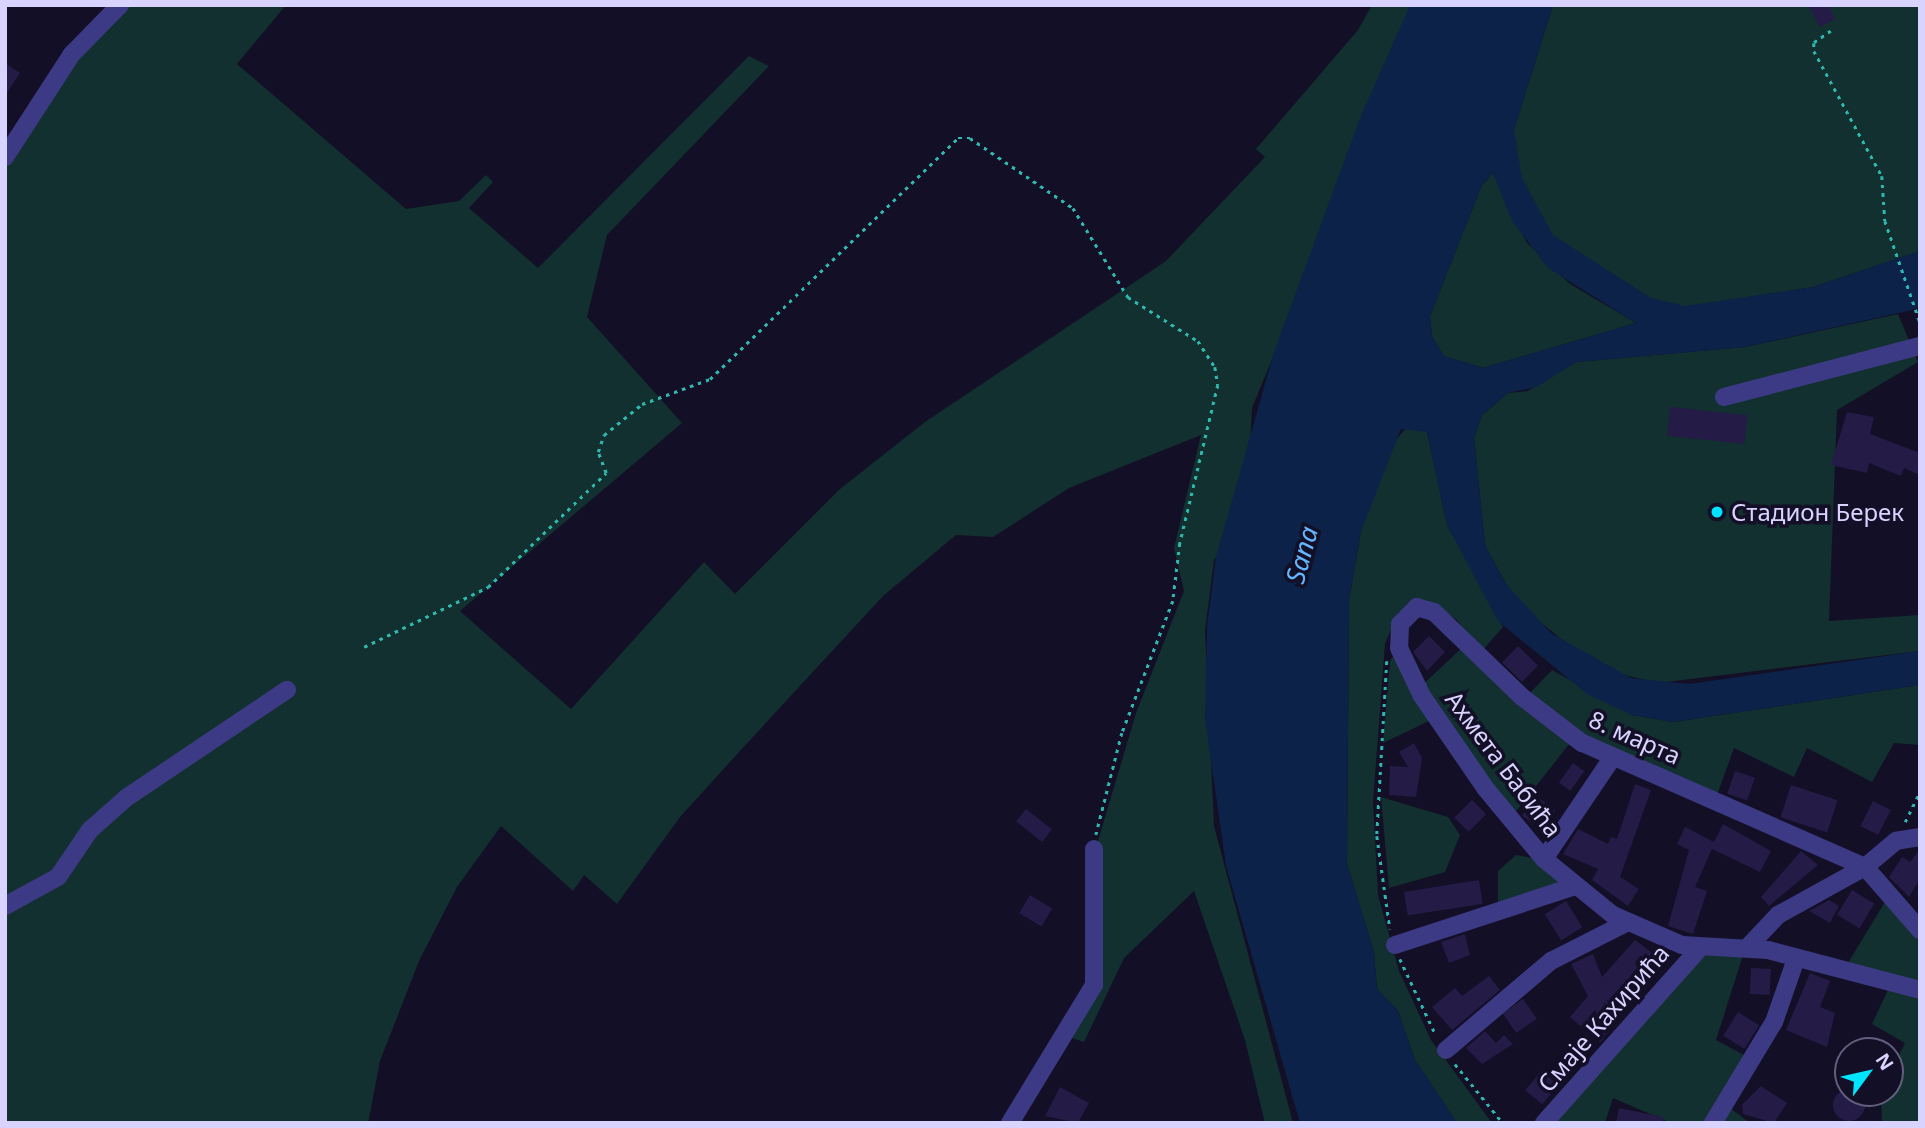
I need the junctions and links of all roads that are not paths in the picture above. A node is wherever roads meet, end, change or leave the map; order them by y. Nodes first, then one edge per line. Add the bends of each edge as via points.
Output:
1 (120, 5) edge
2 (5, 157) edge
3 (1920, 346) edge
4 (1724, 397) dead end
5 (1397, 636) joint
6 (287, 690) dead end
7 (1612, 758) junction
8 (1920, 837) edge
9 (1094, 849) road end
10 (1544, 859) junction
11 (1865, 867) junction
12 (1575, 886) junction
13 (5, 906) edge
14 (1626, 923) junction
15 (1920, 930) edge
16 (1395, 945) road end
17 (1748, 947) junction
18 (1700, 948) junction
19 (1796, 959) junction
20 (1920, 990) edge
21 (1446, 1050) road end
22 (1010, 1123) edge
23 (1544, 1123) edge
24 (1713, 1123) edge

1 - 2 street via 72,54
3 - 4 street
5 - 7 street, 8. марта via 1410,610 1434,612 1553,723
5 - 10 street, Ахмета Бабића via 1405,663 1434,718
6 - 13 street via 126,798 90,831 58,877
7 - 10 street
7 - 11 street, 8. марта
8 - 11 street via 1896,841
9 - 22 street via 1094,985
10 - 12 street, Ахмета Бабића
11 - 15 street
11 - 17 street via 1778,915
12 - 14 street, Ахмета Бабића
12 - 16 street
14 - 18 street, Ахмета Бабића
14 - 21 street via 1551,961
17 - 18 street, Ахмета Бабића
17 - 19 street, Ахмета Бабића
18 - 23 street, Смaје Кахирића
19 - 20 street, Ахмета Бабића
19 - 24 street via 1774,1022

